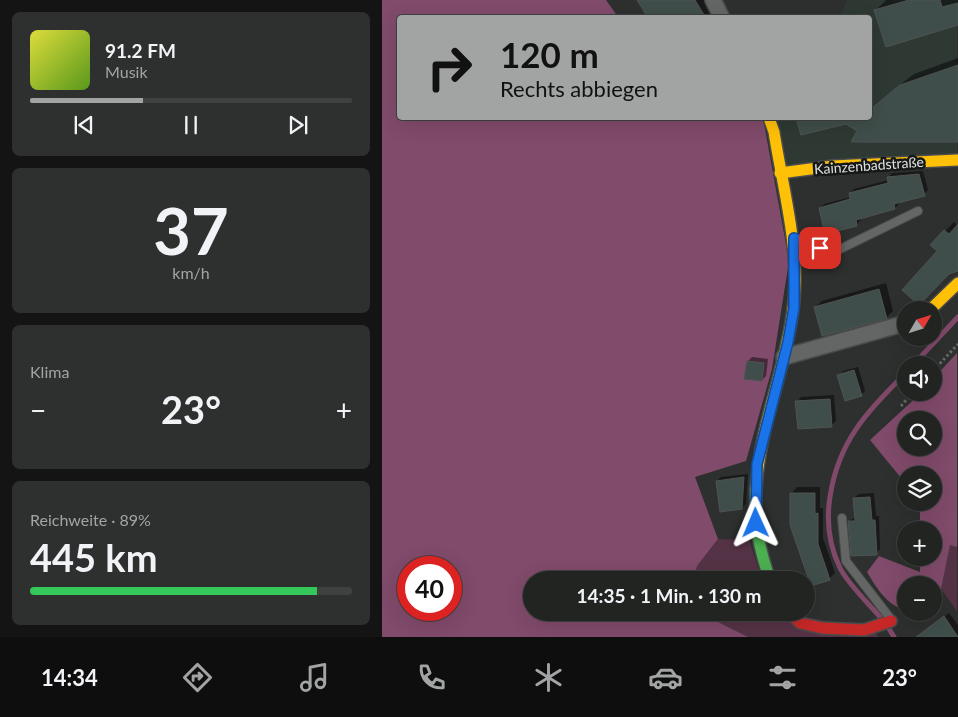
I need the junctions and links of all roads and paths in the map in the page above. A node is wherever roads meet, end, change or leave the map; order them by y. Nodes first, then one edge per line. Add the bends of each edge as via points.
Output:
1 (713, 0) edge
2 (720, 15) edge
3 (770, 120) edge
4 (958, 160) edge
5 (780, 173) junction
6 (918, 211) dead end
7 (794, 238) junction
8 (958, 282) edge
9 (939, 301) edge
10 (897, 326) edge
11 (958, 344) edge
12 (784, 357) junction
13 (942, 361) edge
14 (905, 401) edge
15 (901, 406) dead end
16 (842, 518) dead end
17 (767, 571) edge
18 (798, 621) edge
19 (887, 622) joint

1 - 2 street
3 - 5 street
4 - 5 street, Kainzenbadstraße via 833,166
5 - 7 street
6 - 7 lane via 832,254
7 - 12 street via 794,308
8 - 9 street
10 - 12 street
11 - 13 path
12 - 17 street via 757,464 756,540
14 - 15 path
16 - 19 lane via 846,561
18 - 19 street via 822,628 864,630

